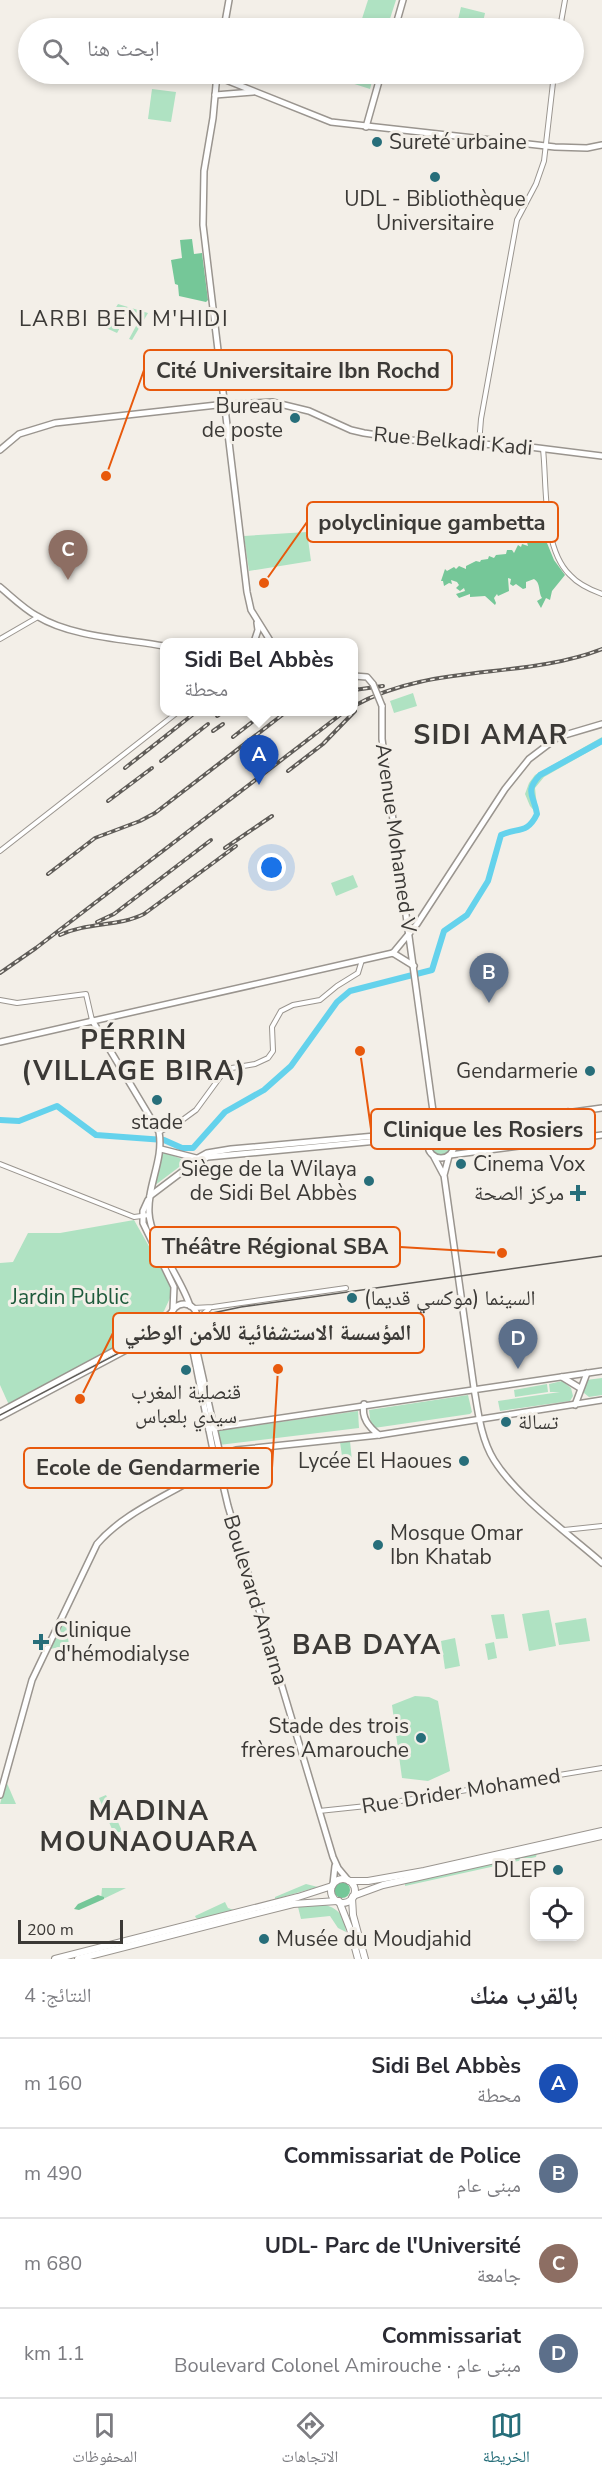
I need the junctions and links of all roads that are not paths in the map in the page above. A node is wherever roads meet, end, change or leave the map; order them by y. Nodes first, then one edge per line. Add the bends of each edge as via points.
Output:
1 (229, 0) edge
2 (403, 0) edge
3 (565, 0) edge
4 (226, 18) edge
5 (398, 18) edge
6 (562, 18) edge
7 (216, 84) edge
8 (237, 84) edge
9 (378, 84) edge
10 (553, 84) edge
11 (255, 92) junction
12 (215, 94) junction
13 (366, 127) junction
14 (602, 145) edge
15 (546, 146) junction
16 (224, 405) junction
17 (479, 445) junction
18 (543, 448) junction
19 (0, 450) edge
20 (602, 456) edge
21 (0, 587) edge
22 (602, 594) edge
23 (38, 617) junction
24 (257, 621) junction
25 (255, 638) edge
26 (269, 638) edge
27 (0, 639) edge
28 (160, 645) edge
29 (358, 676) edge
30 (172, 716) edge
31 (602, 724) edge
32 (0, 851) edge
33 (421, 917) junction
34 (407, 919) junction
35 (417, 924) junction
36 (410, 934) junction
37 (393, 953) junction
38 (412, 955) junction
39 (362, 960) junction
40 (414, 968) junction
41 (0, 1000) edge
42 (92, 1020) junction
43 (0, 1042) edge
44 (602, 1108) edge
45 (581, 1111) junction
46 (568, 1112) junction
47 (435, 1115) junction
48 (159, 1133) junction
49 (435, 1133) junction
50 (446, 1133) junction
51 (580, 1135) junction
52 (602, 1135) edge
53 (161, 1147) junction
54 (428, 1147) junction
55 (434, 1156) junction
56 (450, 1156) junction
57 (201, 1157) junction
58 (0, 1164) edge
59 (444, 1175) junction
60 (149, 1197) junction
61 (146, 1216) junction
62 (164, 1257) junction
63 (345, 1288) dead end
64 (191, 1307) junction
65 (213, 1307) junction
66 (172, 1311) junction
67 (196, 1321) junction
68 (180, 1329) junction
69 (154, 1333) junction
70 (602, 1371) edge
71 (587, 1373) junction
72 (562, 1377) junction
73 (474, 1388) junction
74 (580, 1388) junction
75 (580, 1396) junction
76 (602, 1400) edge
77 (586, 1403) junction
78 (364, 1404) junction
79 (575, 1405) junction
80 (0, 1412) edge
81 (0, 1417) edge
82 (479, 1419) junction
83 (368, 1426) junction
84 (211, 1429) junction
85 (379, 1435) junction
86 (360, 1436) junction
87 (218, 1460) junction
88 (602, 1526) edge
89 (564, 1530) junction
90 (602, 1563) edge
91 (45, 1635) dead end
92 (50, 1639) junction
93 (602, 1768) edge
94 (0, 1795) edge
95 (319, 1811) junction
96 (602, 1831) edge
97 (602, 1836) edge
98 (335, 1861) junction
99 (348, 1880) junction
100 (333, 1885) junction
101 (353, 1897) junction
102 (338, 1901) junction
103 (354, 1935) junction
104 (55, 1959) edge
105 (78, 1959) edge
106 (358, 1959) edge
107 (365, 1959) edge

1 - 4 main road
2 - 5 main road
3 - 6 street
7 - 12 main road
8 - 11 main road
9 - 13 main road
10 - 15 street
11 - 12 main road
11 - 13 main road via 323,120
12 - 16 main road via 204,171 203,225
13 - 15 main road
14 - 15 main road
15 - 17 street via 540,174 517,220
16 - 17 main road, Rue Belkadi Kadi via 280,403 364,433
16 - 19 main road, Rue Belkadi Kadi via 44,425 19,434
16 - 24 main road via 247,592
17 - 18 main road, Rue Belkadi Kadi
18 - 20 main road, Rue Belkadi Kadi
18 - 22 street via 554,547 570,576
21 - 23 main road
23 - 27 street
23 - 28 main road via 74,630
24 - 25 main road
24 - 26 main road
29 - 34 main road, Avenue Mohamed V, bridge via 367,677 373,684 382,706 382,739
30 - 32 street
31 - 33 main road via 558,737 529,759
33 - 34 main road
33 - 35 main road
34 - 36 main road, Avenue Mohamed V
35 - 36 main road
35 - 38 main road
36 - 37 main road
36 - 38 main road, Avenue Mohamed V
37 - 39 main road
37 - 40 main road
38 - 40 main road, Avenue Mohamed V
39 - 42 main road
39 - 48 street via 358,973 324,998 281,1011 272,1027 273,1051 268,1058 226,1069 196,1110
40 - 47 main road, Avenue Mohamed V
41 - 42 street via 17,1003 86,994
42 - 43 main road
42 - 48 main road
44 - 45 main road
45 - 46 main road
45 - 51 main road
46 - 50 main road
46 - 51 main road via 576,1120
47 - 49 main road
47 - 50 main road
48 - 53 main road
49 - 50 main road
49 - 54 main road
49 - 57 main road via 266,1145
50 - 56 main road via 455,1143
51 - 52 main road
51 - 56 main road
53 - 57 main road via 183,1156
53 - 60 main road
54 - 55 main road
54 - 57 main road via 409,1138
55 - 56 main road
55 - 59 main road
56 - 59 main road
57 - 60 main road
58 - 61 street via 129,1215
59 - 73 main road
60 - 61 main road
61 - 62 main road
62 - 64 main road
62 - 66 main road via 174,1287
63 - 65 street
64 - 65 street
64 - 66 main road via 179,1305
64 - 67 main road
65 - 67 street
66 - 68 main road via 171,1320
66 - 69 main road
67 - 68 main road via 188,1329
67 - 84 main road via 194,1338
68 - 69 main road
68 - 84 main road via 192,1346
69 - 80 main road
69 - 81 main road
70 - 71 main road
71 - 72 main road
71 - 74 main road
72 - 73 main road
72 - 74 main road
73 - 78 main road
73 - 82 main road
74 - 75 main road
75 - 77 main road
75 - 79 main road
76 - 77 main road
77 - 79 main road
78 - 83 main road
78 - 84 main road
79 - 82 main road
82 - 85 main road
82 - 89 main road via 490,1453 503,1472
83 - 85 main road
83 - 86 main road
84 - 87 main road, Boulevard Amarna
85 - 86 main road
86 - 87 main road via 236,1450
87 - 92 main road via 204,1474 100,1540
87 - 95 main road, Boulevard Amarna via 228,1506
88 - 89 street
89 - 90 main road
91 - 92 main road
92 - 94 main road via 29,1688
93 - 95 street, Rue Drider Mohamed
95 - 98 main road, Boulevard Amarna
96 - 99 highway via 424,1871 368,1881
97 - 101 highway via 383,1885
98 - 99 main road
98 - 100 main road
99 - 100 highway via 341,1879
99 - 101 highway via 354,1888
100 - 102 highway via 332,1896
100 - 104 highway
101 - 102 highway via 346,1902
101 - 103 highway
102 - 103 highway
102 - 105 highway via 293,1904
103 - 106 highway
103 - 107 highway

